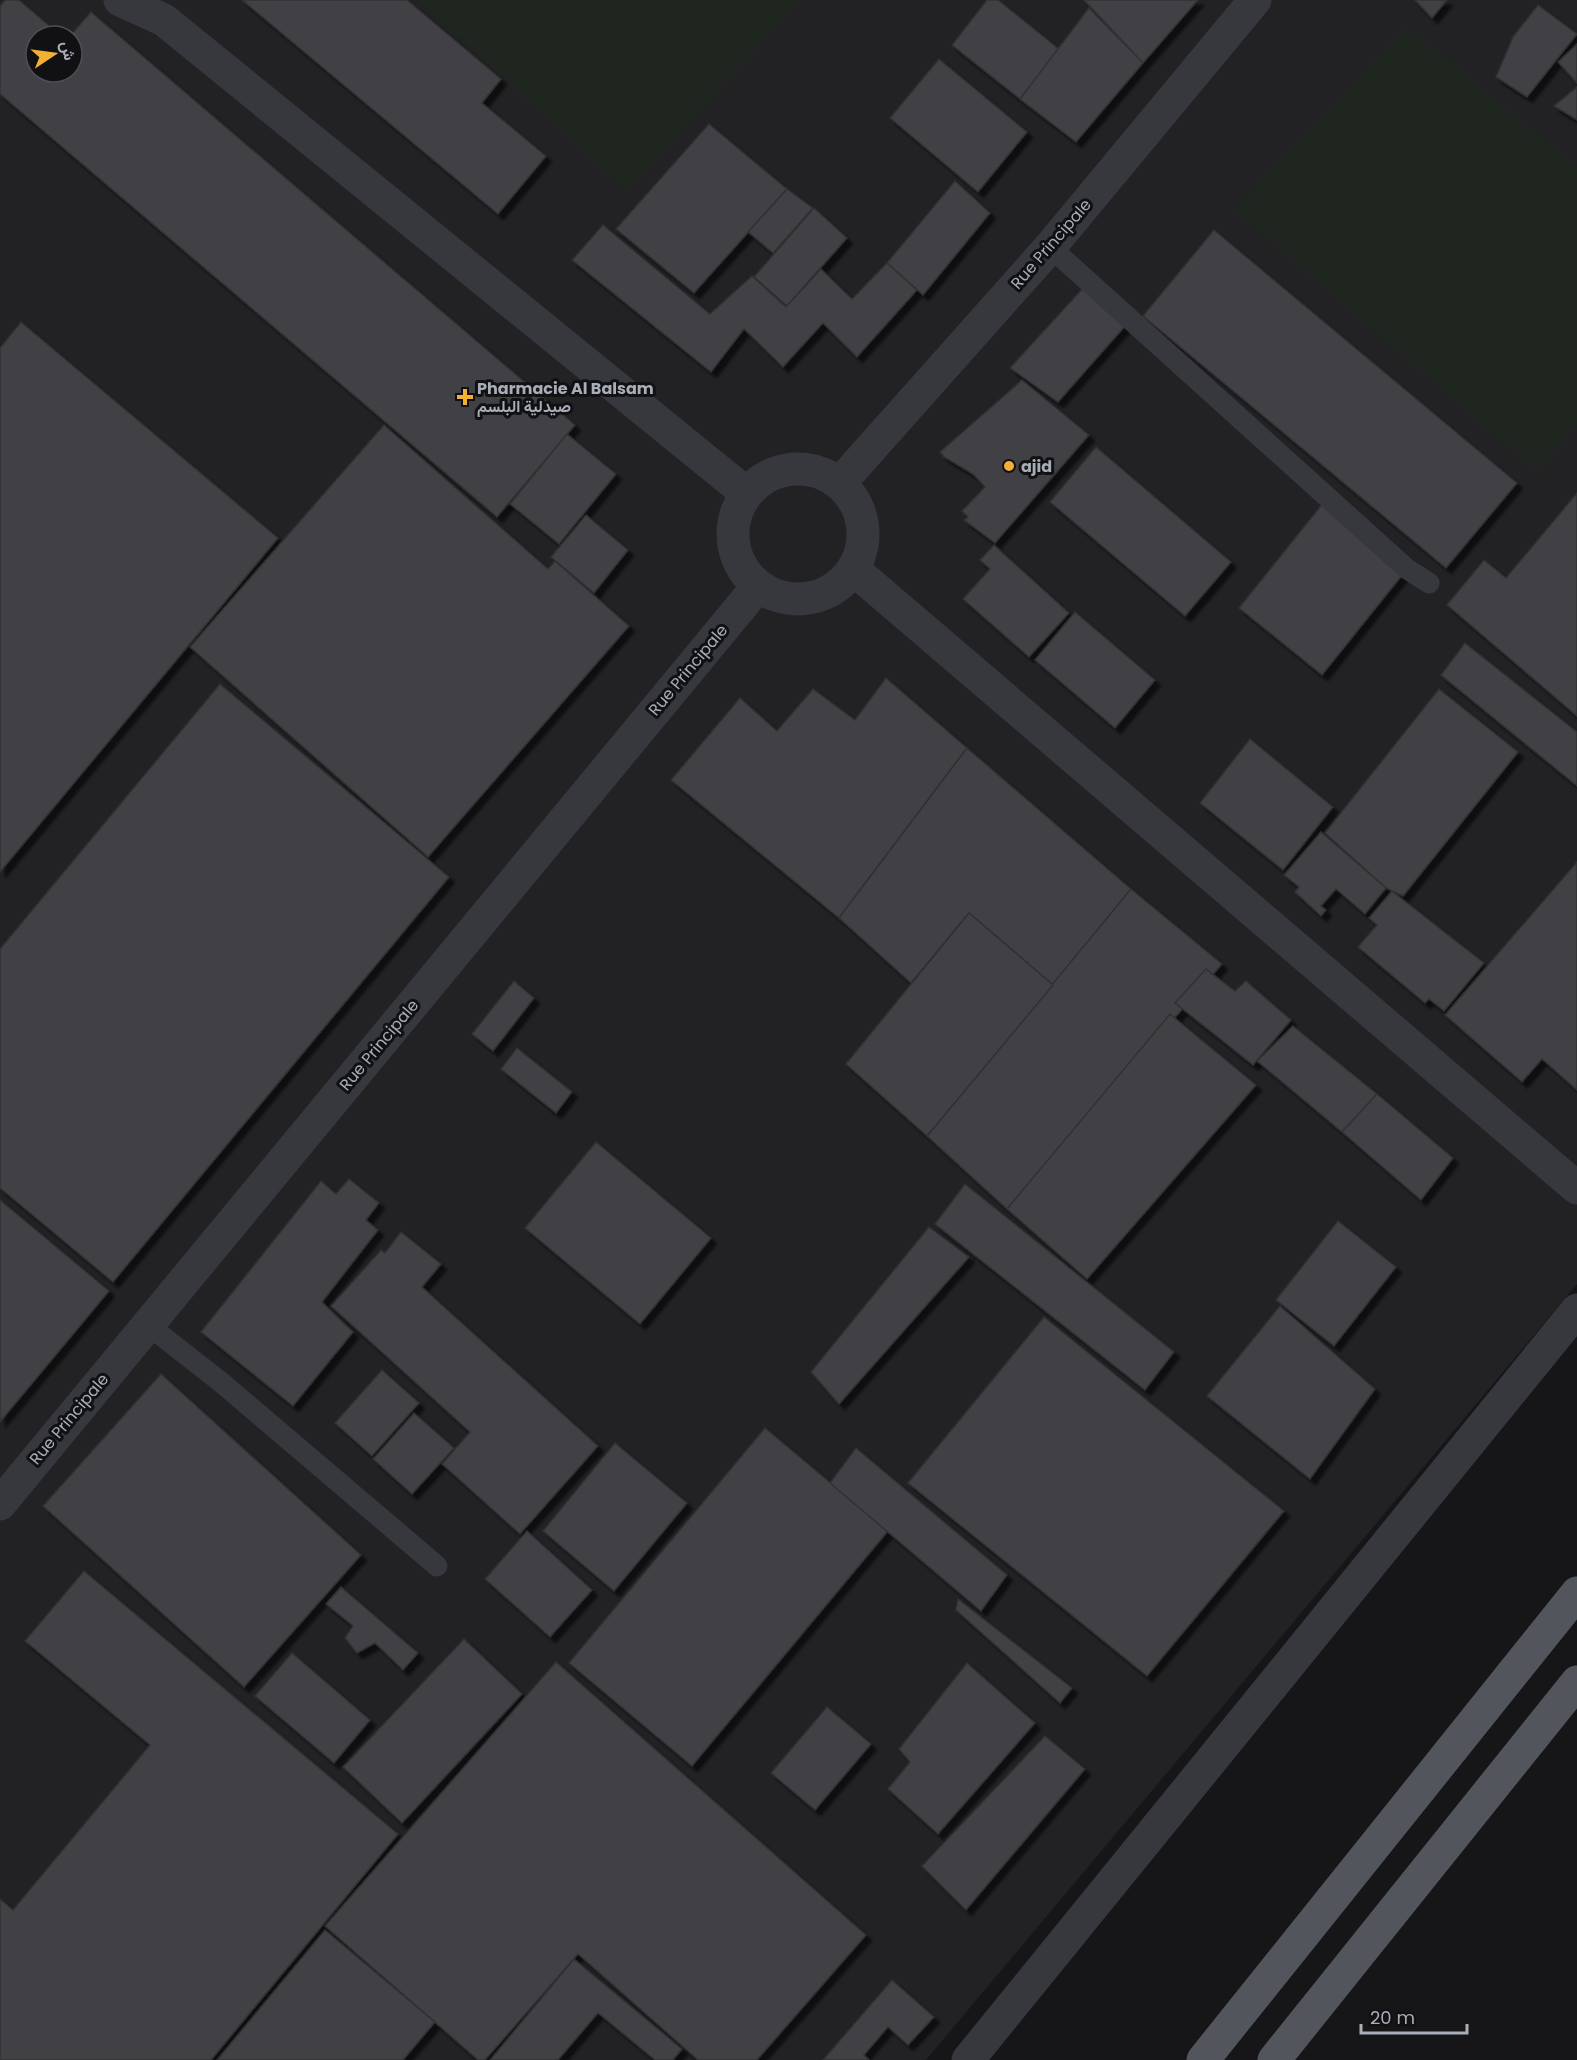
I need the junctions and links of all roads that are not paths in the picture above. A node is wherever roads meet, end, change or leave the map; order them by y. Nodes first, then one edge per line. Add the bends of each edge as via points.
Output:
1 (120, 0) edge
2 (1256, 0) edge
3 (158, 10) edge
4 (1050, 247) junction
5 (840, 483) junction
6 (746, 494) junction
7 (854, 569) junction
8 (1429, 583) dead end
9 (758, 585) junction
10 (1574, 1193) edge
11 (1577, 1310) edge
12 (148, 1325) junction
13 (0, 1504) edge
14 (437, 1566) dead end
15 (1577, 1593) edge
16 (1577, 1682) edge
17 (968, 2060) edge
18 (1203, 2060) edge
19 (1274, 2060) edge

1 - 3 street
2 - 4 street, Rue Principale
3 - 6 street
4 - 5 street, Rue Principale
4 - 8 lane via 1407,569
5 - 6 street via 808,468 791,468 758,481
5 - 7 street via 850,494 863,523 864,539
6 - 9 street via 732,535 734,549 747,575
7 - 9 street via 839,585 820,596 799,600 777,596
7 - 10 street
9 - 12 street, Rue Principale
11 - 17 street
12 - 13 street, Rue Principale
12 - 14 lane
15 - 18 main road
16 - 19 main road

